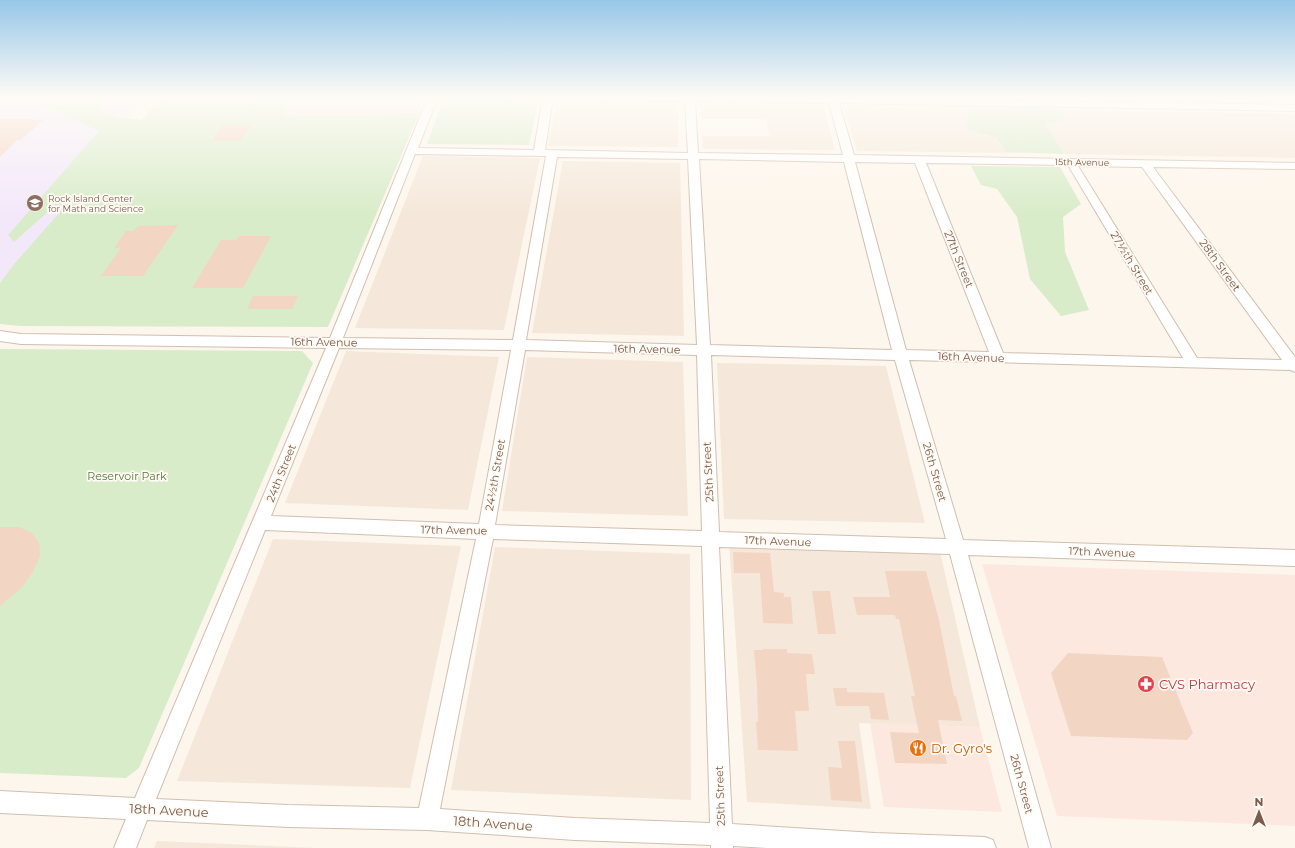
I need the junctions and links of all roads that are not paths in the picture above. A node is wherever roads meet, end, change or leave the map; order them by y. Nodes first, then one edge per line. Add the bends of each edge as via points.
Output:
1 (418, 137) edge
2 (546, 137) edge
3 (693, 137) edge
4 (843, 137) edge
5 (413, 151) junction
6 (545, 154) junction
7 (694, 156) junction
8 (849, 158) junction
9 (919, 159) junction
10 (1071, 162) junction
11 (1144, 163) junction
12 (1294, 167) edge
13 (0, 336) edge
14 (335, 342) junction
15 (518, 345) junction
16 (703, 351) junction
17 (900, 355) junction
18 (998, 358) junction
19 (1193, 363) junction
20 (1294, 365) edge
21 (261, 523) junction
22 (486, 531) junction
23 (711, 539) junction
24 (957, 547) junction
25 (1295, 558) edge
26 (0, 802) edge
27 (141, 809) junction
28 (427, 819) junction
29 (721, 841) edge
30 (125, 848) edge
31 (985, 848) edge
32 (1040, 848) edge

1 - 5 street, 24th Street
2 - 6 street, 24½th Street
3 - 7 street, 25th Street
4 - 8 street, 26th Street
5 - 6 street, 15th Avenue
5 - 14 street, 24th Street
6 - 7 street, 15th Avenue
6 - 15 street, 24½th Street
7 - 8 street, 15th Avenue
7 - 16 street, 25th Street
8 - 9 street, 15th Avenue
8 - 17 street, 26th Street
9 - 10 street, 15th Avenue
9 - 18 street, 27th Street
10 - 11 street, 15th Avenue
10 - 19 street, 27½th Street
11 - 12 street, 15th Avenue
11 - 20 street, 28th Street
13 - 14 street, 16th Avenue via 21,339
14 - 15 street, 16th Avenue
14 - 21 street, 24th Street
15 - 16 street, 16th Avenue
15 - 22 street, 24½th Street
16 - 17 street, 16th Avenue
16 - 23 street, 25th Street
17 - 18 street, 16th Avenue
17 - 24 street, 26th Street
18 - 19 street, 16th Avenue
19 - 20 street, 16th Avenue
21 - 22 street, 17th Avenue
21 - 27 street, 24th Street
22 - 23 street, 17th Avenue
22 - 28 street, 24½th Street
23 - 24 street, 17th Avenue
23 - 29 street, 25th Street
24 - 25 street, 17th Avenue
24 - 32 street, 26th Street
26 - 27 street, 18th Avenue
27 - 28 street, 18th Avenue
27 - 30 street, 24th Street
28 - 29 street, 18th Avenue
29 - 31 street, 18th Avenue

